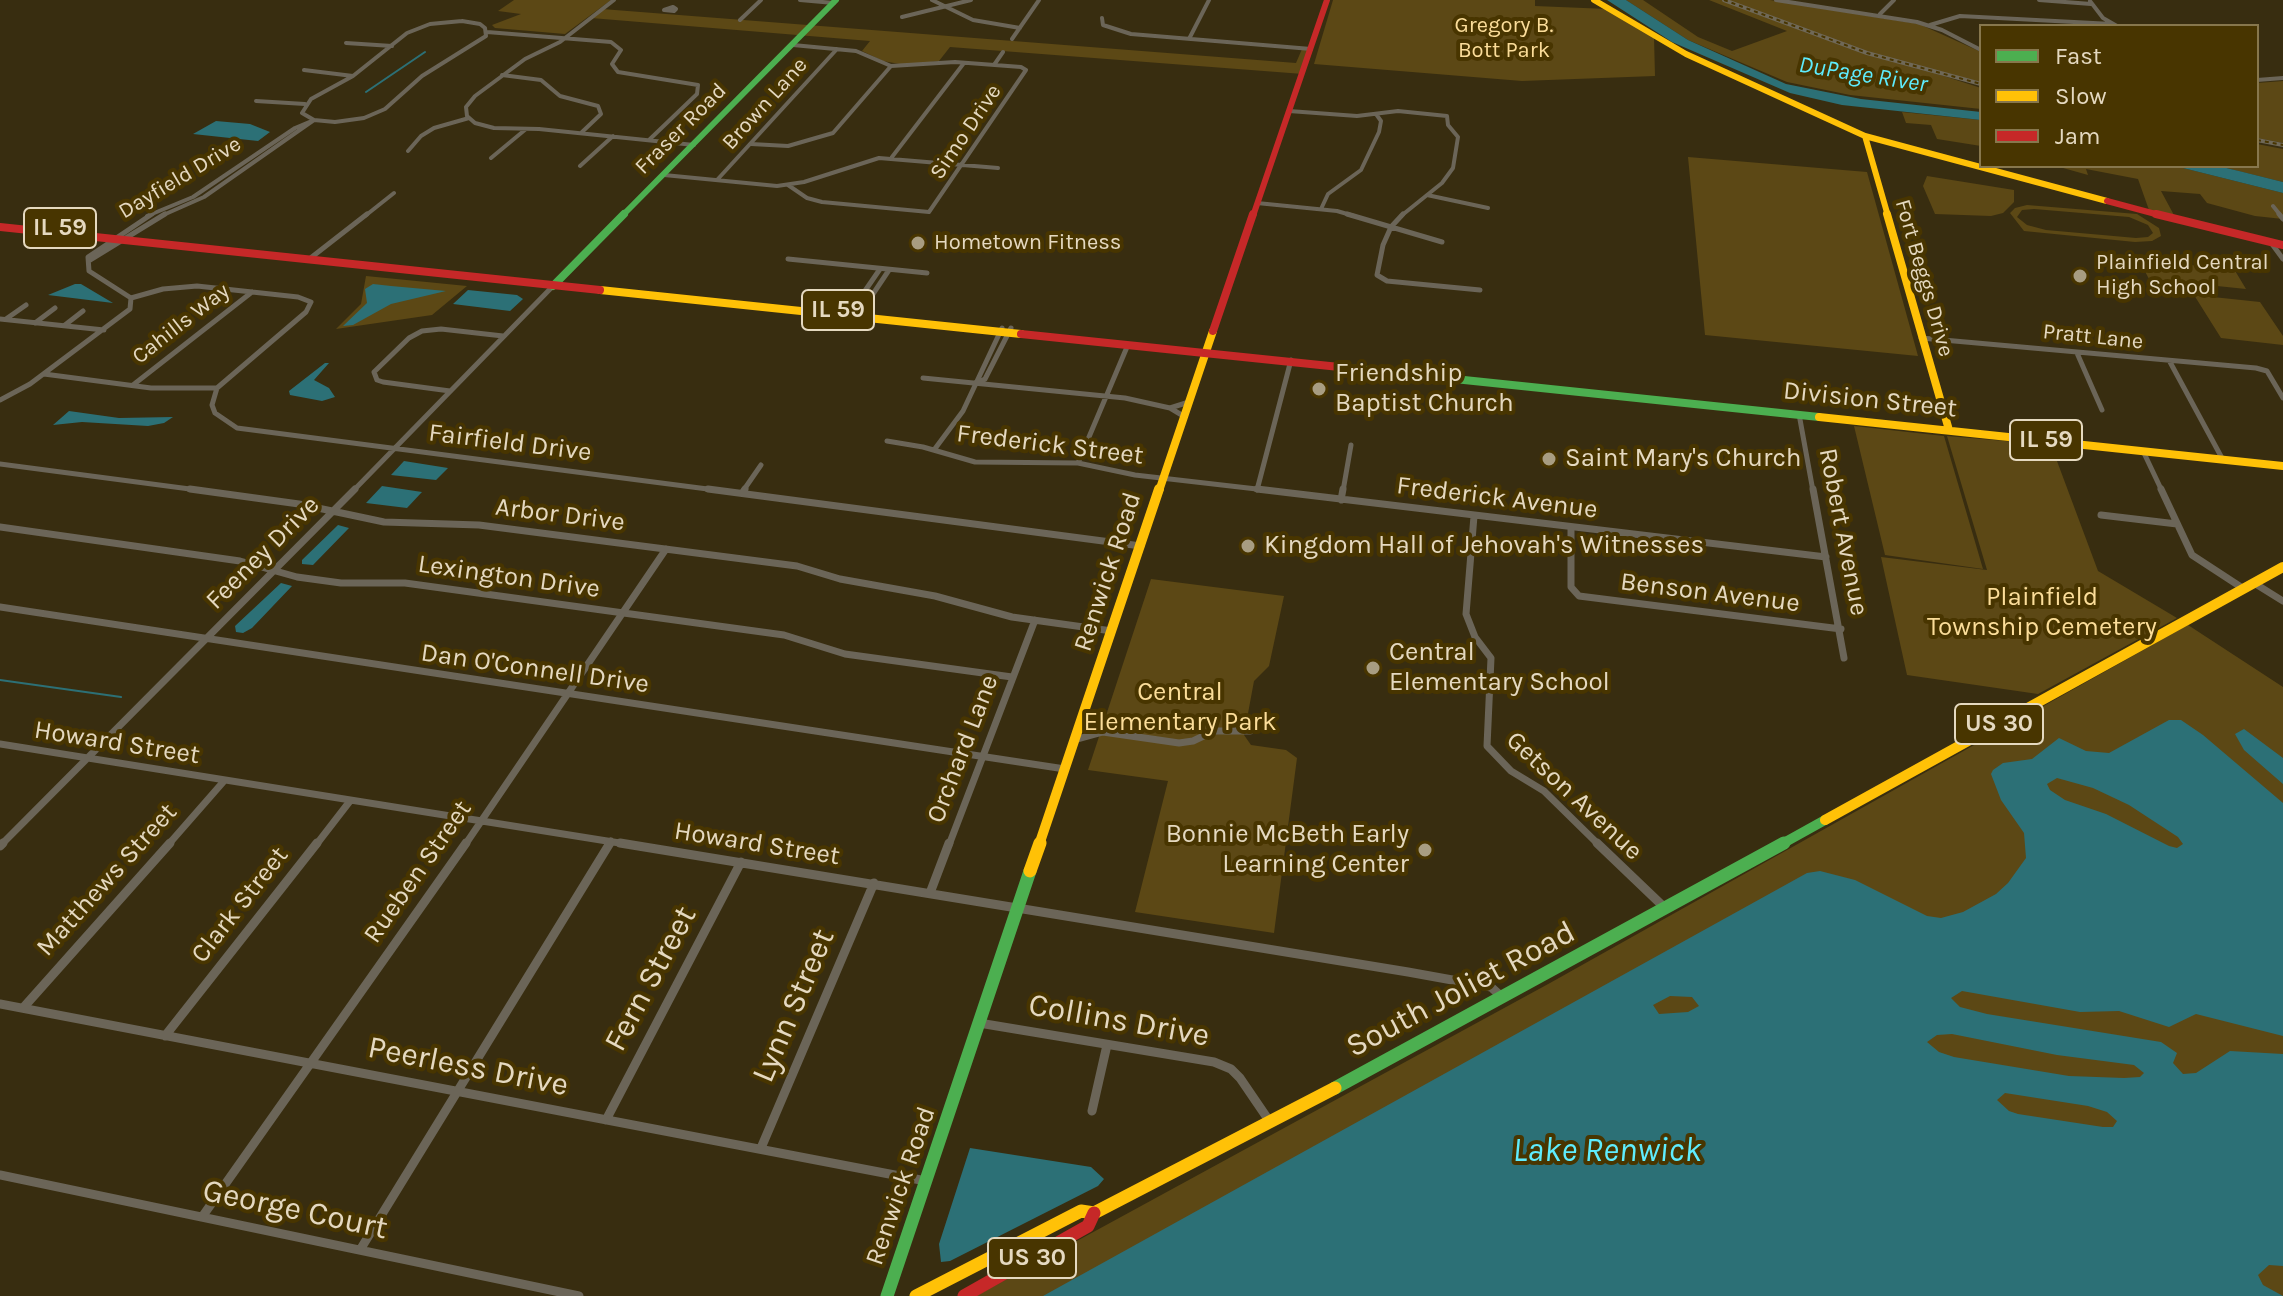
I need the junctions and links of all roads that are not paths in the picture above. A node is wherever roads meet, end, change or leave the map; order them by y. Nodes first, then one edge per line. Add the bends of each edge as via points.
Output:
1 (614, 0) edge
2 (761, 0) edge
3 (800, 0) edge
4 (932, 0) edge
5 (971, 0) edge
6 (1039, 0) edge
7 (1209, 0) edge
8 (1327, 0) edge
9 (1594, 0) edge
10 (1776, 0) edge
11 (1805, 0) edge
12 (1894, 0) edge
13 (2039, 0) edge
14 (835, 1) edge
15 (680, 2) edge
16 (2090, 2) edge
17 (1800, 5) junction
18 (673, 7) dead end
19 (946, 7) junction
20 (1880, 14) junction
21 (902, 17) dead end
22 (1102, 18) dead end
23 (740, 20) dead end
24 (2098, 24) edge
25 (2114, 24) edge
26 (1930, 25) junction
27 (1020, 28) junction
28 (487, 32) junction
29 (567, 37) junction
30 (1012, 39) dead end
31 (1189, 39) junction
32 (1979, 41) edge
33 (346, 43) dead end
34 (1968, 43) junction
35 (793, 45) junction
36 (392, 46) junction
37 (837, 49) junction
38 (1311, 49) junction
39 (1979, 49) edge
40 (1003, 52) dead end
41 (964, 63) junction
42 (994, 65) junction
43 (891, 66) junction
44 (304, 70) dead end
45 (502, 75) junction
46 (353, 76) junction
47 (2283, 78) edge
48 (2259, 80) edge
49 (256, 101) dead end
50 (305, 104) junction
51 (1289, 111) junction
52 (1376, 114) junction
53 (469, 118) junction
54 (314, 120) junction
55 (526, 129) junction
56 (581, 133) junction
57 (613, 136) junction
58 (1865, 136) junction
59 (649, 140) junction
60 (751, 144) junction
61 (270, 145) junction
62 (694, 145) junction
63 (279, 146) junction
64 (408, 151) dead end
65 (892, 157) junction
66 (491, 158) dead end
67 (963, 164) junction
68 (580, 166) dead end
69 (1979, 166) edge
70 (998, 168) dead end
71 (1987, 168) edge
72 (664, 175) junction
73 (224, 176) junction
74 (234, 177) junction
75 (717, 180) junction
76 (788, 185) junction
77 (394, 193) dead end
78 (1427, 195) junction
79 (1257, 203) junction
80 (2273, 206) dead end
81 (1488, 208) dead end
82 (1321, 209) junction
83 (2283, 219) edge
84 (0, 221) edge
85 (0, 227) edge
86 (1391, 227) junction
87 (122, 237) junction
88 (1442, 242) dead end
89 (2278, 244) edge
90 (312, 257) junction
91 (788, 259) dead end
92 (2283, 259) edge
93 (90, 260) junction
94 (880, 269) junction
95 (889, 270) junction
96 (927, 273) dead end
97 (556, 283) junction
98 (1480, 290) dead end
99 (252, 292) junction
100 (131, 298) junction
101 (26, 305) dead end
102 (55, 308) dead end
103 (83, 311) dead end
104 (854, 315) junction
105 (3, 319) edge
106 (35, 323) junction
107 (64, 325) junction
108 (104, 330) junction
109 (1005, 331) junction
110 (503, 336) junction
111 (1921, 338) junction
112 (1127, 347) junction
113 (1207, 352) junction
114 (2077, 353) junction
115 (1291, 361) junction
116 (2170, 362) junction
117 (44, 374) junction
118 (923, 378) dead end
119 (977, 384) junction
120 (133, 385) junction
121 (217, 388) junction
122 (450, 391) junction
123 (1105, 396) junction
124 (1, 398) edge
125 (2283, 398) edge
126 (1189, 402) junction
127 (1170, 408) junction
128 (2102, 410) dead end
129 (1799, 414) junction
130 (1185, 417) junction
131 (1949, 430) junction
132 (887, 441) dead end
133 (1351, 445) dead end
134 (394, 449) junction
135 (934, 450) junction
136 (2143, 451) junction
137 (2223, 460) junction
138 (1078, 463) junction
139 (761, 465) dead end
140 (2, 466) edge
141 (2283, 466) edge
142 (1162, 479) junction
143 (1257, 490) junction
144 (743, 492) junction
145 (1341, 500) junction
146 (331, 513) junction
147 (2101, 515) dead end
148 (1474, 516) junction
149 (2177, 524) junction
150 (0, 527) edge
151 (1571, 527) junction
152 (1141, 546) junction
153 (666, 549) junction
154 (1826, 557) junction
155 (2283, 567) edge
156 (276, 570) junction
157 (2249, 586) junction
158 (2283, 601) edge
159 (0, 607) edge
160 (623, 613) junction
161 (1035, 620) junction
162 (1841, 629) junction
163 (1112, 631) junction
164 (207, 637) junction
165 (1844, 658) dead end
166 (1012, 677) junction
167 (569, 694) junction
168 (1083, 716) junction
169 (1250, 731) dead end
170 (1103, 732) junction
171 (1074, 740) junction
172 (0, 744) edge
173 (982, 755) junction
174 (88, 758) junction
175 (1065, 769) junction
176 (224, 781) junction
177 (350, 801) junction
178 (482, 820) junction
179 (611, 841) junction
180 (0, 846) edge
181 (741, 862) junction
182 (874, 883) junction
183 (930, 893) junction
184 (1018, 909) junction
185 (1666, 909) junction
186 (1503, 998) junction
187 (0, 1004) edge
188 (23, 1008) junction
189 (979, 1023) junction
190 (165, 1036) junction
191 (1107, 1045) junction
192 (311, 1063) junction
193 (458, 1092) junction
194 (1092, 1111) dead end
195 (606, 1120) junction
196 (1270, 1122) junction
197 (761, 1148) junction
198 (0, 1175) edge
199 (926, 1181) junction
200 (1094, 1213) junction
201 (202, 1217) junction
202 (360, 1250) junction
203 (579, 1296) edge
204 (887, 1296) edge
205 (916, 1296) edge
206 (964, 1296) edge

1 - 29 street
2 - 23 street
3 - 14 street
4 - 19 street
5 - 19 street
6 - 27 street
7 - 31 street
8 - 38 street, Renwick Road
9 - 58 street via 1686,54
10 - 17 street
11 - 17 street
12 - 20 street
13 - 16 street
14 - 35 street, Fraser Road
15 - 18 street
16 - 25 street
17 - 20 street
19 - 21 street
19 - 27 street via 973,20
20 - 26 street
22 - 31 street via 1103,25 1119,31
24 - 26 street via 1960,16
26 - 34 street
27 - 30 street
28 - 29 street
28 - 36 street via 471,22 440,22 413,30
28 - 54 street via 376,114 351,121
29 - 45 street
29 - 59 street via 620,46 612,65 621,74 698,85 697,94
31 - 38 street
32 - 34 street
33 - 36 street
34 - 39 street
35 - 37 street
35 - 62 street, Fraser Road
36 - 46 street
37 - 43 street via 860,52
37 - 60 street, Brown Lane
38 - 51 street, Renwick Road
40 - 42 street
41 - 42 street
41 - 43 street
41 - 65 street
42 - 67 street, Simo Drive via 1026,68
43 - 60 street via 835,131 788,146
44 - 46 street
45 - 53 street via 470,100 465,109
45 - 56 street via 541,80 560,96 598,106 601,114
46 - 50 street
47 - 48 street
49 - 50 street
50 - 54 street via 302,113
51 - 52 street
51 - 79 street, Renwick Road
52 - 78 street via 1447,116 1458,137 1455,160
52 - 82 street via 1379,132 1361,170 1328,194
53 - 55 street via 488,127
53 - 64 street via 434,128
54 - 61 street, Dayfield Drive
54 - 63 street, Dayfield Drive
55 - 56 street
55 - 66 street
56 - 57 street
57 - 59 street
57 - 68 street
58 - 69 street
58 - 111 street, Fort Beggs Drive
59 - 62 street
60 - 75 street, Brown Lane
61 - 63 street
61 - 73 street, Dayfield Drive
62 - 72 street, Fraser Road
63 - 74 street, Dayfield Drive
65 - 67 street
65 - 76 street via 865,160
67 - 70 street
67 - 76 street, Simo Drive via 929,212 819,202
71 - 89 street
72 - 75 street
72 - 97 street, Fraser Road
73 - 74 street
73 - 87 street, Dayfield Drive via 193,197 147,216
74 - 87 street, Dayfield Drive
75 - 76 street
77 - 90 street
78 - 81 street
78 - 86 street
79 - 82 street
79 - 113 street, Renwick Road
80 - 83 street
82 - 86 street
84 - 87 street, IL 59
85 - 87 street, IL 59
86 - 88 street
86 - 98 street via 1383,245 1380,279
87 - 90 street, IL 59
87 - 93 street, Dayfield Drive
87 - 93 street, Dayfield Drive
89 - 92 street
90 - 97 street, IL 59
91 - 94 street
93 - 100 street via 89,271
94 - 95 street
94 - 104 street
95 - 96 street
95 - 104 street
97 - 104 street, IL 59
97 - 110 street, Feeney Drive
99 - 100 street via 180,287
99 - 120 street, Cahills Way
99 - 121 street via 303,297 311,304
100 - 108 street via 130,309
101 - 105 street
102 - 106 street
103 - 107 street
104 - 109 street, IL 59
105 - 106 street
106 - 107 street
107 - 108 street
108 - 117 street
109 - 112 street, IL 59
109 - 113 street, IL 59
109 - 119 street
110 - 122 street, Feeney Drive
110 - 122 street via 422,331 374,372 380,381
111 - 114 street, Pratt Lane
111 - 131 street, Fort Beggs Drive
112 - 113 street, IL 59
112 - 123 street
113 - 115 street, Division Street / IL 59
113 - 126 street, Renwick Road
114 - 116 street, Pratt Lane
114 - 128 street
115 - 129 street, Division Street / IL 59
115 - 143 street
116 - 125 street, Pratt Lane via 2261,369
116 - 137 street
117 - 120 street
117 - 124 street
118 - 119 street
119 - 123 street
119 - 135 street
120 - 121 street
121 - 134 street, Fairfield Drive via 215,413 237,428
122 - 134 street, Feeney Drive
123 - 127 street
123 - 138 street
126 - 127 street
126 - 130 street, Renwick Road
127 - 130 street
129 - 131 street, Division Street / IL 59
129 - 154 street, Robert Avenue
130 - 142 street, Renwick Road
131 - 136 street, Division Street / IL 59
132 - 135 street, Frederick Street
133 - 145 street
134 - 144 street, Fairfield Drive
134 - 146 street, Feeney Drive
135 - 138 street, Frederick Street via 975,462
136 - 137 street, Division Street / IL 59
136 - 149 street
137 - 141 street, Division Street / IL 59
138 - 142 street, Frederick Street
139 - 144 street
140 - 146 street, Arbor Drive via 299,504
142 - 143 street, Frederick Avenue
142 - 152 street, Renwick Road
143 - 145 street, Frederick Avenue
144 - 152 street, Fairfield Drive
145 - 148 street, Frederick Avenue
146 - 153 street, Arbor Drive
146 - 156 street, Feeney Drive
147 - 149 street
148 - 151 street, Frederick Avenue
148 - 185 street, Getson Avenue via 1466,614 1491,658 1487,746 1511,771 1544,791
149 - 157 street via 2192,555
150 - 156 street, Lexington Drive
151 - 154 street, Frederick Avenue
151 - 162 street, Benson Avenue via 1571,587 1585,598
152 - 163 street, Renwick Road
153 - 160 street, Rueben Street
153 - 161 street, Arbor Drive via 809,568
154 - 162 street, Robert Avenue
155 - 157 street, US 30
156 - 160 street, Lexington Drive via 341,583 405,583
156 - 164 street, Feeney Drive
157 - 158 street
157 - 185 street, South Joliet Road / US 30
159 - 164 street, Dan O'Connell Drive
160 - 166 street, Lexington Drive via 784,635 845,654
160 - 167 street, Rueben Street
161 - 163 street, Arbor Drive
161 - 166 street, Orchard Lane
162 - 165 street, Robert Avenue
163 - 168 street, Renwick Road
164 - 167 street, Dan O'Connell Drive
164 - 174 street, Feeney Drive
166 - 173 street, Orchard Lane
167 - 173 street, Dan O'Connell Drive
167 - 178 street, Rueben Street
168 - 170 street
168 - 171 street, Renwick Road
169 - 170 street via 1214,731 1179,743
170 - 171 street
171 - 175 street, Renwick Road
172 - 174 street, Howard Street
173 - 175 street, Dan O'Connell Drive
173 - 183 street, Orchard Lane
174 - 176 street, Howard Street
174 - 180 street, Feeney Drive
175 - 184 street, Renwick Road
176 - 177 street, Howard Street
176 - 188 street, Matthews Street
177 - 178 street, Howard Street
177 - 190 street, Clark Street
178 - 179 street, Howard Street
178 - 192 street, Rueben Street
179 - 181 street, Howard Street
179 - 193 street
181 - 182 street, Howard Street
181 - 195 street, Fern Street
182 - 183 street, Howard Street
182 - 197 street, Lynn Street
183 - 184 street, Howard Street
184 - 186 street, Howard Street via 1464,981 1491,987
184 - 189 street, Renwick Road
185 - 186 street, South Joliet Road / US 30
186 - 196 street, South Joliet Road / US 30
187 - 188 street, Peerless Drive
188 - 190 street, Peerless Drive
189 - 191 street, Collins Drive
189 - 199 street, Renwick Road
190 - 192 street, Peerless Drive
191 - 194 street
191 - 196 street, Collins Drive via 1231,1069
192 - 193 street, Peerless Drive
192 - 201 street, Rueben Street
193 - 195 street, Peerless Drive
193 - 202 street
195 - 197 street, Peerless Drive
196 - 200 street, South Joliet Road / US 30
197 - 199 street, Peerless Drive
198 - 201 street, George Court
199 - 204 street, Renwick Road
200 - 205 street, South Joliet Road / US 30 via 1081,1211
200 - 206 street, South Joliet Road / US 30 via 1088,1226
201 - 202 street, George Court
202 - 203 street, George Court

